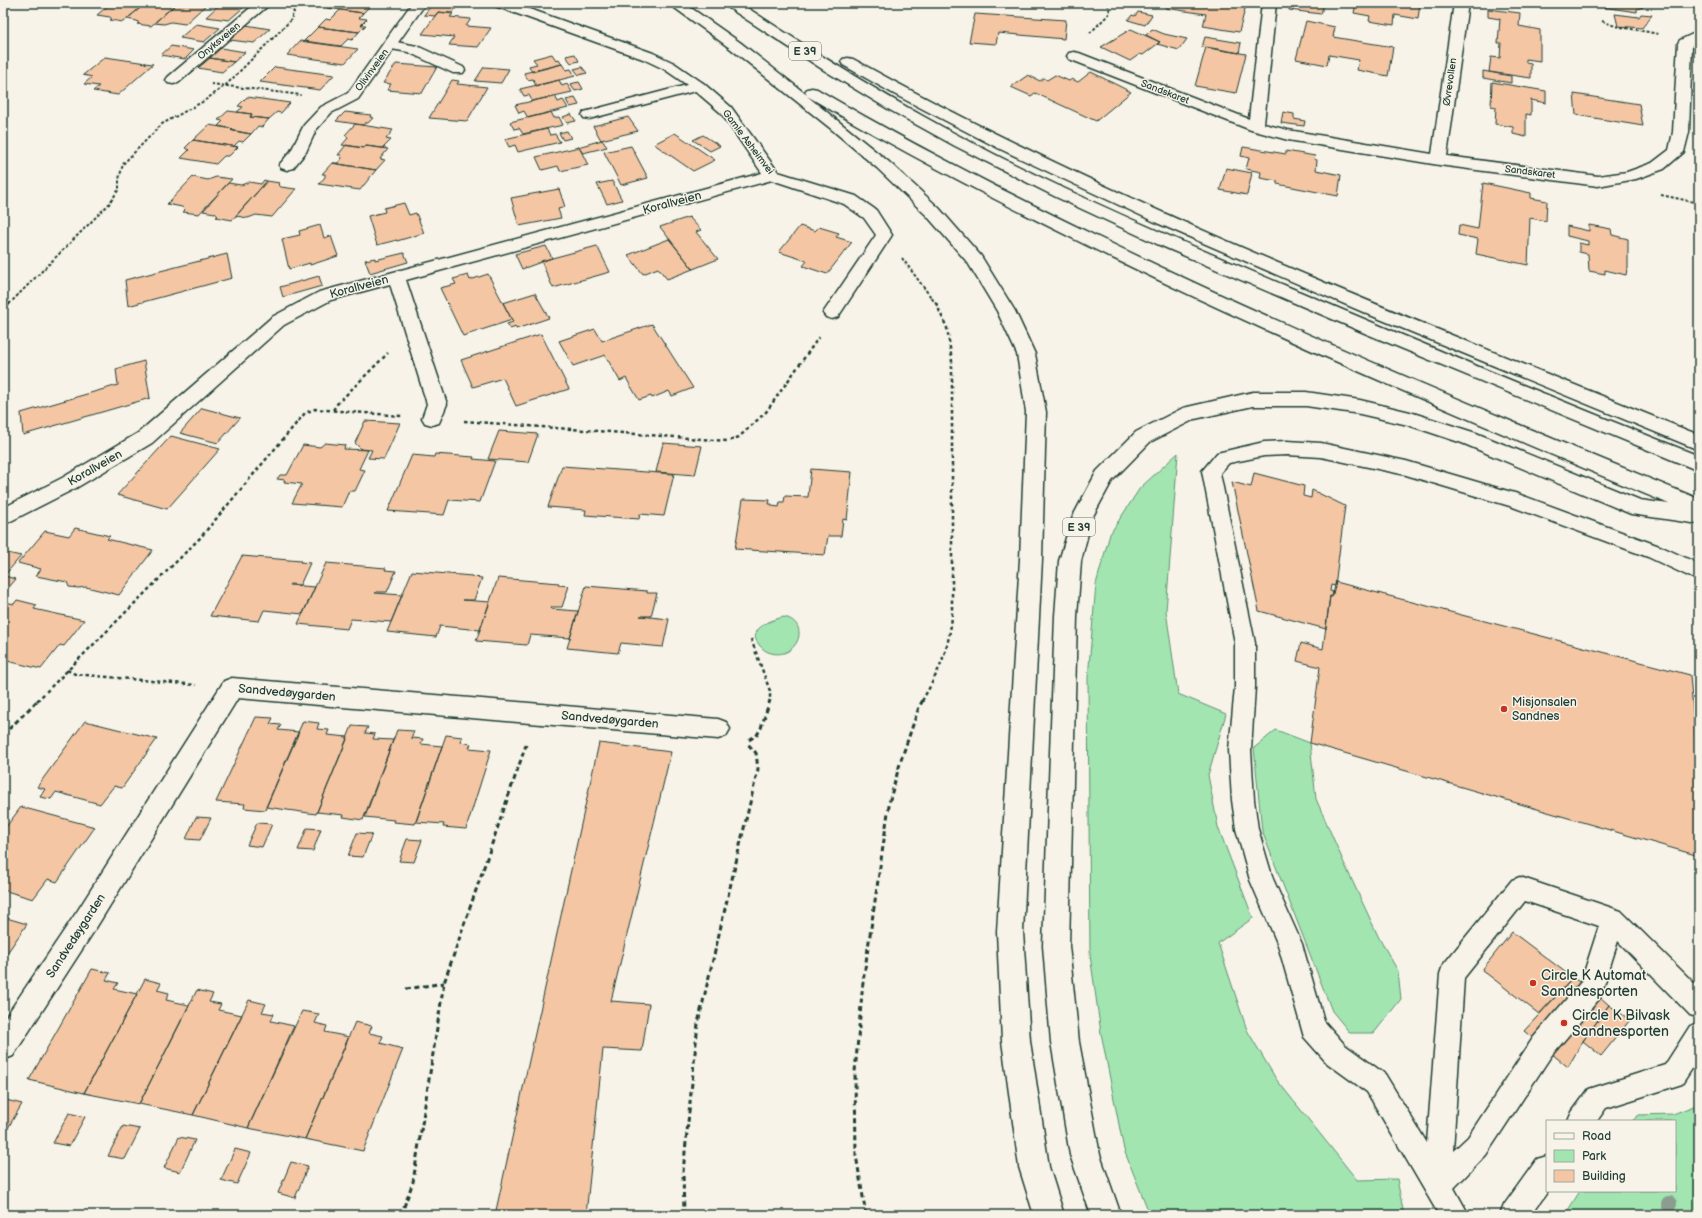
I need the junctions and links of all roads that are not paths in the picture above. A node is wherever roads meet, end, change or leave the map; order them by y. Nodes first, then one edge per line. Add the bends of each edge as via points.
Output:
1 (264, 3) edge
2 (420, 3) edge
3 (500, 3) edge
4 (675, 3) edge
5 (731, 3) edge
6 (754, 3) edge
7 (1268, 3) edge
8 (1461, 3) edge
9 (1699, 35) edge
10 (391, 45) junction
11 (736, 46) junction
12 (1074, 56) road end
13 (458, 70) dead end
14 (173, 80) road end
15 (698, 86) junction
16 (589, 116) dead end
17 (1256, 127) junction
18 (1439, 160) junction
19 (287, 165) dead end
20 (772, 176) junction
21 (396, 277) junction
22 (832, 313) road end
23 (432, 418) road end
24 (1699, 443) edge
25 (1699, 464) edge
26 (1699, 508) edge
27 (1699, 516) edge
28 (3, 517) edge
29 (1699, 573) edge
30 (718, 729) dead end
31 (1613, 919) junction
32 (1699, 1006) edge
33 (1699, 1035) edge
34 (3, 1046) edge
35 (1582, 1120) edge
36 (1546, 1170) edge
37 (1437, 1186) junction
38 (1050, 1215) edge
39 (1106, 1215) edge
40 (1455, 1215) edge
41 (1514, 1215) edge

1 - 14 main road, Onyksveien
2 - 10 main road, Olivinveien
3 - 15 main road, Gamle Asheimvei via 648,56 669,66
4 - 11 main road, E 39
5 - 25 main road, E 39 via 880,98 995,161 1152,235 1308,303
6 - 24 main road, E 39 via 786,25 898,90 1010,148 1154,216 1369,308
7 - 17 main road
8 - 18 main road, Øvrevollen
9 - 18 main road, Sandskaret via 1686,43 1681,132 1676,152 1658,166 1630,176 1598,181
10 - 13 lane via 412,49
10 - 19 main road, Olivinveien via 353,96 326,110 309,128 298,152
11 - 26 main road, E 39 via 856,118 971,180 1124,257 1282,331
11 - 38 main road, E 39 via 883,165 933,212 975,260 1006,311 1026,354 1036,420 1031,559 1010,932 1016,1041 1034,1167
12 - 17 main road, Sandskaret
15 - 16 lane
15 - 20 main road, Gamle Asheimvei via 726,110
17 - 18 main road, Sandskaret via 1288,135
20 - 21 main road, Korallveien
20 - 22 main road, Gamle Asheimvei via 850,200 870,214 884,235
21 - 23 main road via 437,404
21 - 28 main road, Korallveien via 325,296 278,321 145,438
27 - 39 main road, E 39 via 1638,508 1469,438 1410,419 1306,398 1253,398 1190,413 1143,437 1104,476 1082,518 1070,561 1056,946 1065,1042 1080,1125 1086,1155
29 - 37 lane via 1655,552 1518,501 1406,468 1321,450 1264,449 1223,458 1211,471 1244,644 1245,687 1240,750 1243,800 1247,830 1260,873 1290,944 1314,1028 1336,1054 1376,1083
30 - 34 main road, Sandvedøygarden via 232,688 87,919
31 - 32 lane
31 - 37 lane via 1591,989 1542,1047 1477,1146
31 - 37 lane via 1520,888 1452,974
33 - 35 lane via 1673,1075 1598,1098
36 - 41 lane
37 - 40 lane

